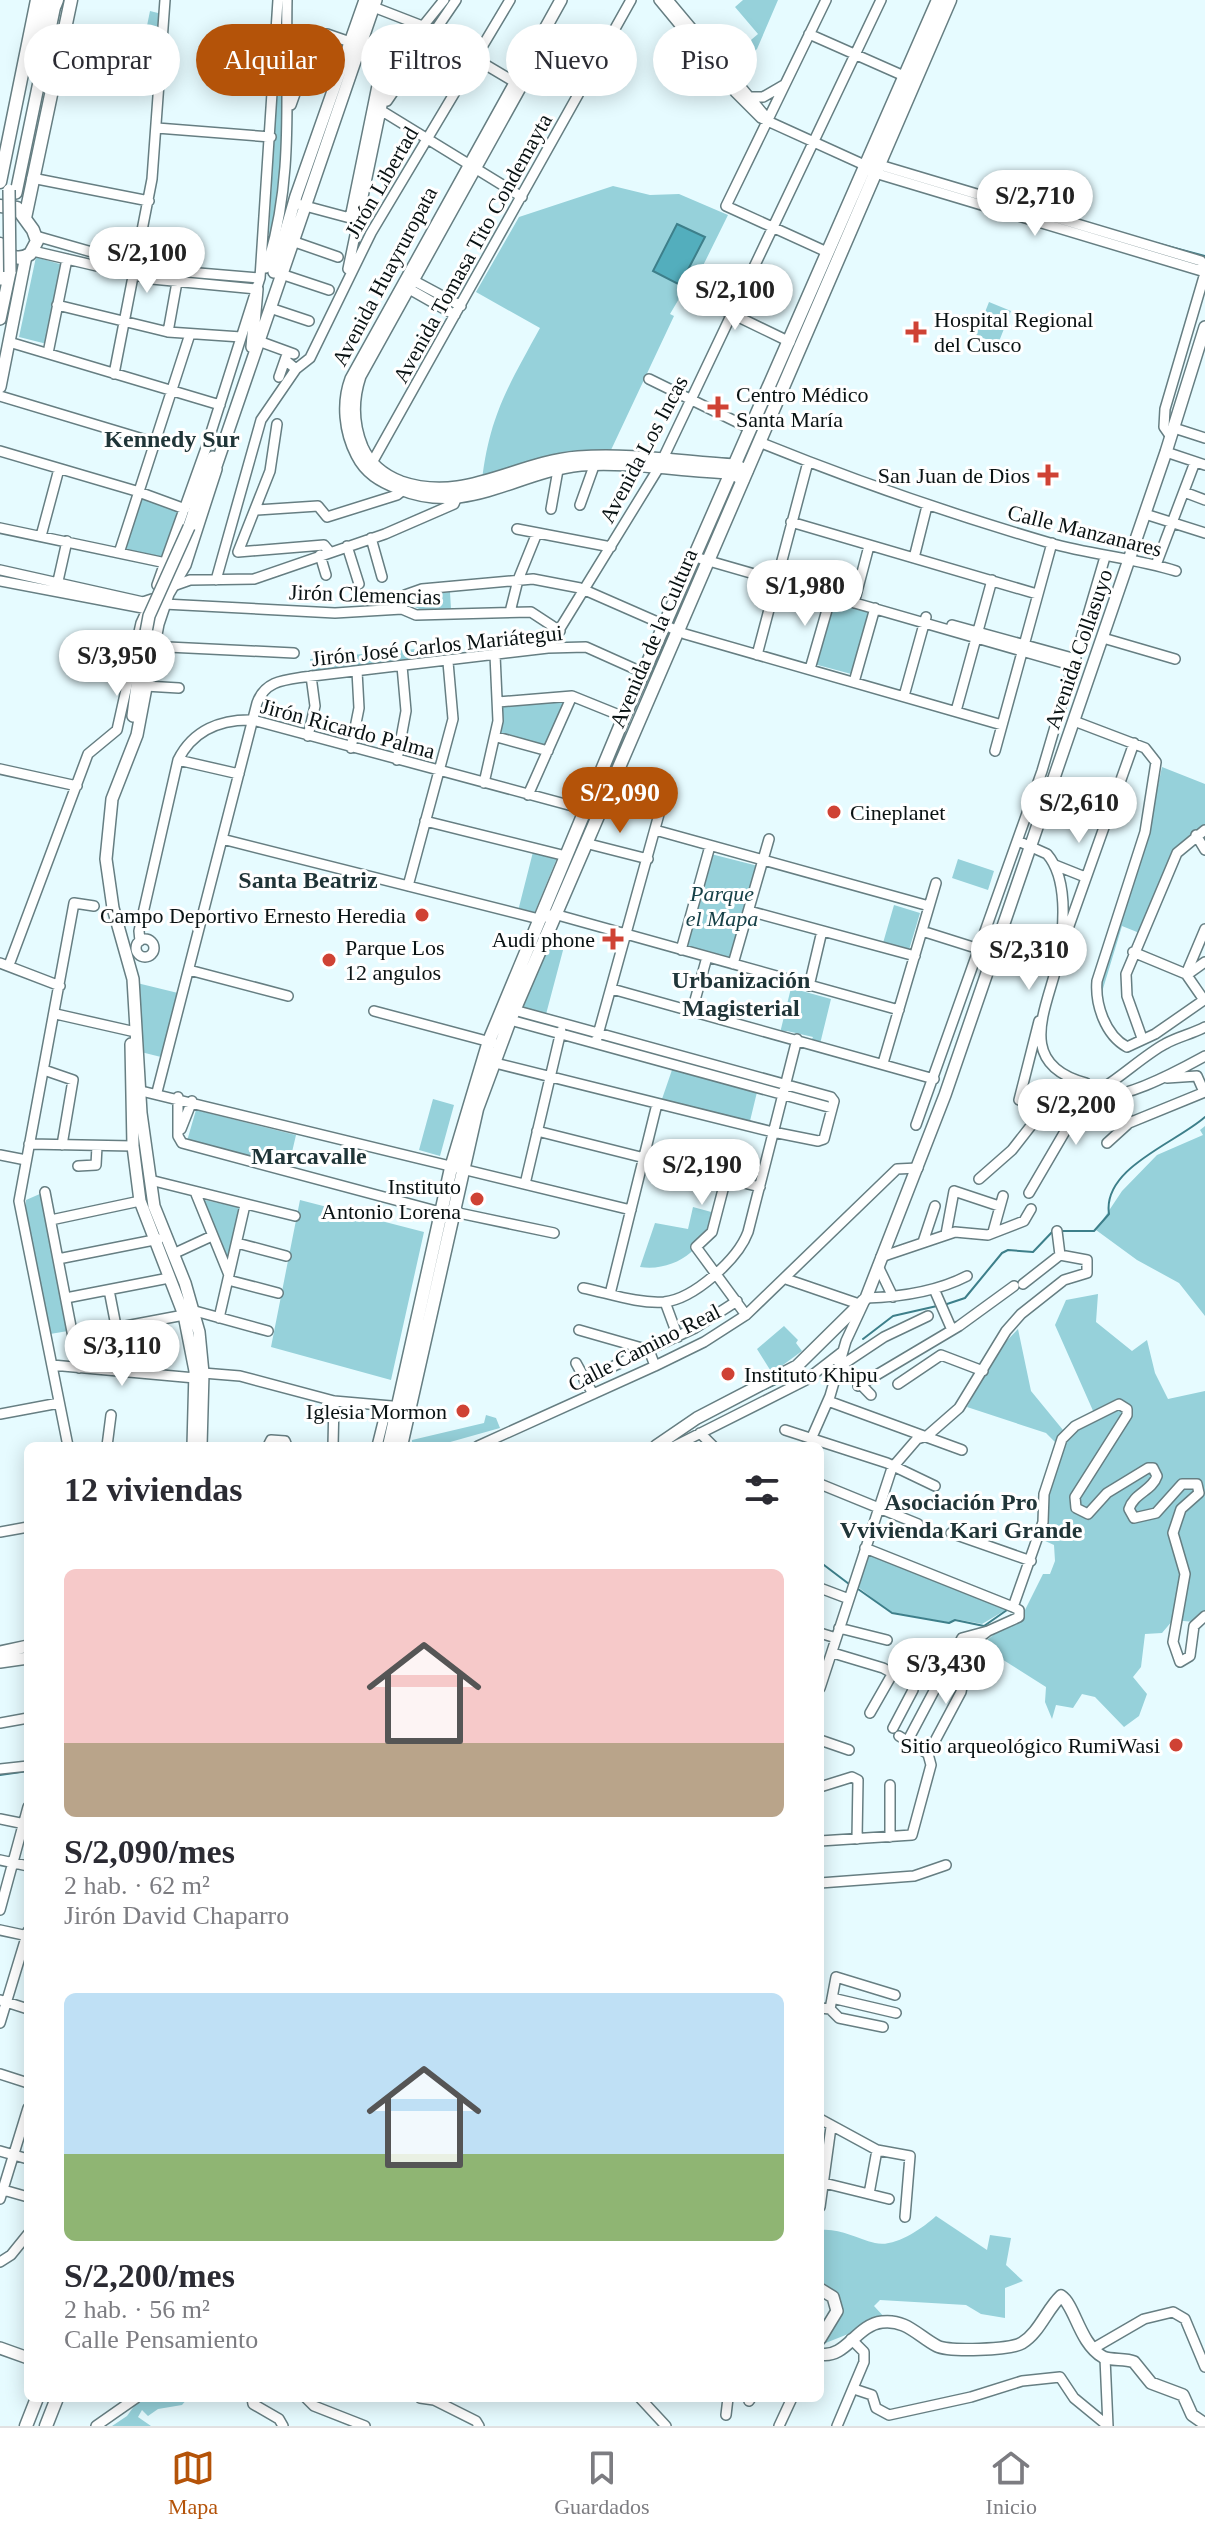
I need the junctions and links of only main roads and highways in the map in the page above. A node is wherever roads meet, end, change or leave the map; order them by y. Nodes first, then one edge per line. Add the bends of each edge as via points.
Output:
1 (37, 0) edge
2 (71, 0) edge
3 (561, 0) edge
4 (569, 0) edge
5 (938, 0) edge
6 (950, 0) edge
7 (54, 1) edge
8 (369, 2) edge
9 (549, 24) edge
10 (553, 24) edge
11 (510, 96) edge
12 (869, 166) junction
13 (8, 188) edge
14 (281, 202) road end
15 (298, 202) junction
16 (0, 206) edge
17 (25, 218) junction
18 (2, 248) edge
19 (30, 254) junction
20 (9, 274) edge
21 (258, 283) road end
22 (0, 319) edge
23 (1205, 327) edge
24 (252, 340) junction
25 (0, 355) edge
26 (1199, 370) edge
27 (0, 387) edge
28 (215, 463) junction
29 (660, 464) junction
30 (740, 472) junction
31 (458, 493) junction
32 (703, 556) junction
33 (166, 563) road end
34 (135, 728) junction
35 (587, 810) junction
36 (495, 1043) junction
37 (135, 1089) junction
38 (189, 1313) junction
39 (199, 1376) junction
40 (398, 1406) junction
41 (193, 1442) edge
42 (201, 1442) edge
43 (390, 1442) edge
44 (401, 1442) edge
45 (663, 1442) edge
46 (24, 1647) edge
47 (0, 1652) edge
48 (24, 1659) edge
49 (0, 1662) edge
50 (824, 2291) edge
51 (824, 2332) edge
52 (0, 2342) edge
53 (0, 2348) edge
54 (24, 2349) edge
55 (824, 2354) edge
56 (24, 2357) edge
57 (35, 2402) edge
58 (56, 2402) edge
59 (1205, 2424) edge
60 (50, 2425) edge
61 (26, 2426) edge

1 - 13 highway
2 - 17 highway
3 - 9 main road, Avenida Huayruropata
4 - 10 main road, Avenida Huayruropata
5 - 12 highway, Avenida de la Cultura
6 - 12 highway, Avenida de la Cultura
7 - 13 main road
8 - 15 main road
8 - 15 main road via 350,42
11 - 31 main road, Avenida Huayruropata via 357,374 355,423 370,468 406,487
12 - 30 highway, Avenida de la Cultura via 759,442
12 - 30 highway, Avenida de la Cultura via 751,429
13 - 20 main road, bridge
14 - 15 main road
15 - 24 main road
15 - 24 main road via 292,241 270,308
16 - 17 highway via 14,206
17 - 19 highway via 36,236
18 - 19 highway via 13,257
18 - 20 main road
19 - 27 main road
20 - 22 main road
20 - 25 main road
21 - 24 main road
23 - 26 main road, Avenida Collasuyo
24 - 28 main road
26 - 45 main road, Avenida Collasuyo via 1172,432 1022,873 880,1262 861,1300 797,1366 697,1418
28 - 33 main road
28 - 34 main road via 181,574 164,604
28 - 34 main road, bridge via 151,623
29 - 30 main road
29 - 31 main road via 558,470 485,494
29 - 31 main road via 579,457 541,463
30 - 32 highway, Avenida de la Cultura
32 - 35 highway, Avenida de la Cultura via 665,626
32 - 35 highway, Avenida de la Cultura via 678,632
34 - 37 main road via 133,748 112,799 106,859 133,979
34 - 37 main road via 112,783 100,856 128,984
35 - 36 highway, Avenida de la Cultura via 539,919
35 - 36 highway, Avenida de la Cultura via 585,843 512,1015
36 - 40 highway, Avenida de la Cultura via 457,1168
37 - 38 main road via 150,1180
37 - 38 main road via 133,1146 140,1201 169,1278
38 - 39 main road
39 - 41 main road
39 - 42 main road
40 - 43 highway, Avenida de la Cultura
40 - 44 highway, Avenida de la Cultura
46 - 47 main road
48 - 49 main road
50 - 51 main road via 833,2297 837,2311
52 - 54 main road
53 - 56 main road
55 - 59 main road via 840,2352 879,2322 914,2329 941,2348 1015,2346 1027,2339 1061,2296 1105,2358 1134,2362 1151,2383 1183,2395 1192,2415
57 - 61 highway
58 - 60 highway

